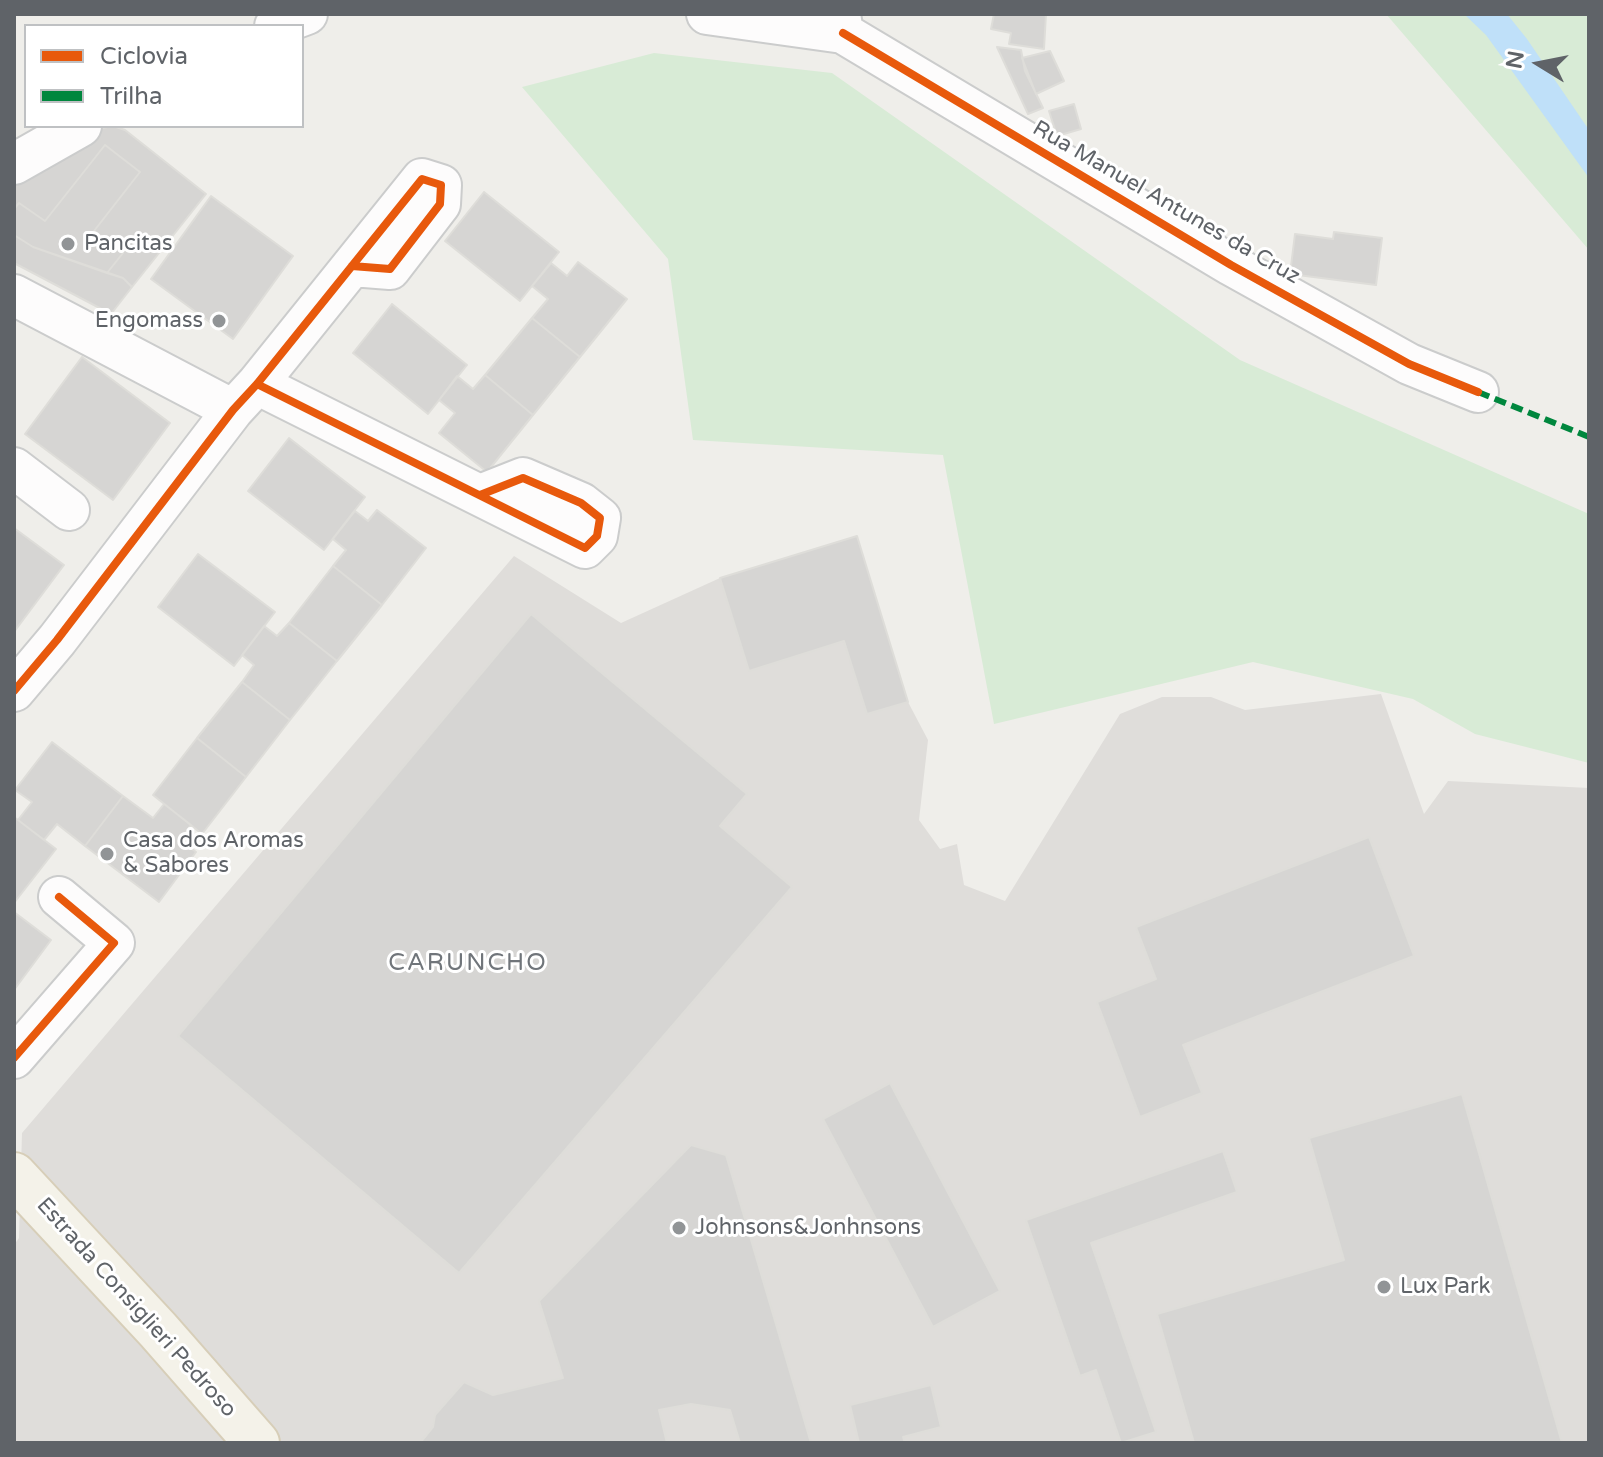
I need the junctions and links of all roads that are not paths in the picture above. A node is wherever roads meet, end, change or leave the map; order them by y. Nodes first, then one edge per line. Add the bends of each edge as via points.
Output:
1 (307, 14) edge
2 (707, 14) edge
3 (280, 24) edge
4 (841, 24) edge
5 (77, 128) edge
6 (14, 164) edge
7 (352, 266) dead end
8 (20, 310) edge
9 (1478, 392) dead end
10 (245, 397) junction
11 (14, 468) edge
12 (480, 495) dead end
13 (69, 510) dead end
14 (14, 691) edge
15 (59, 897) dead end
16 (14, 1058) edge
17 (14, 1175) edge
18 (257, 1443) edge

1 - 3 street
2 - 4 street
4 - 9 street, Rua Manuel Antunes da Cruz via 1231,265 1409,364
5 - 6 street
7 - 10 street
8 - 10 street
10 - 12 street
10 - 14 street
11 - 13 street
15 - 16 street via 114,943
17 - 18 main road, Estrada Consiglieri Pedroso

